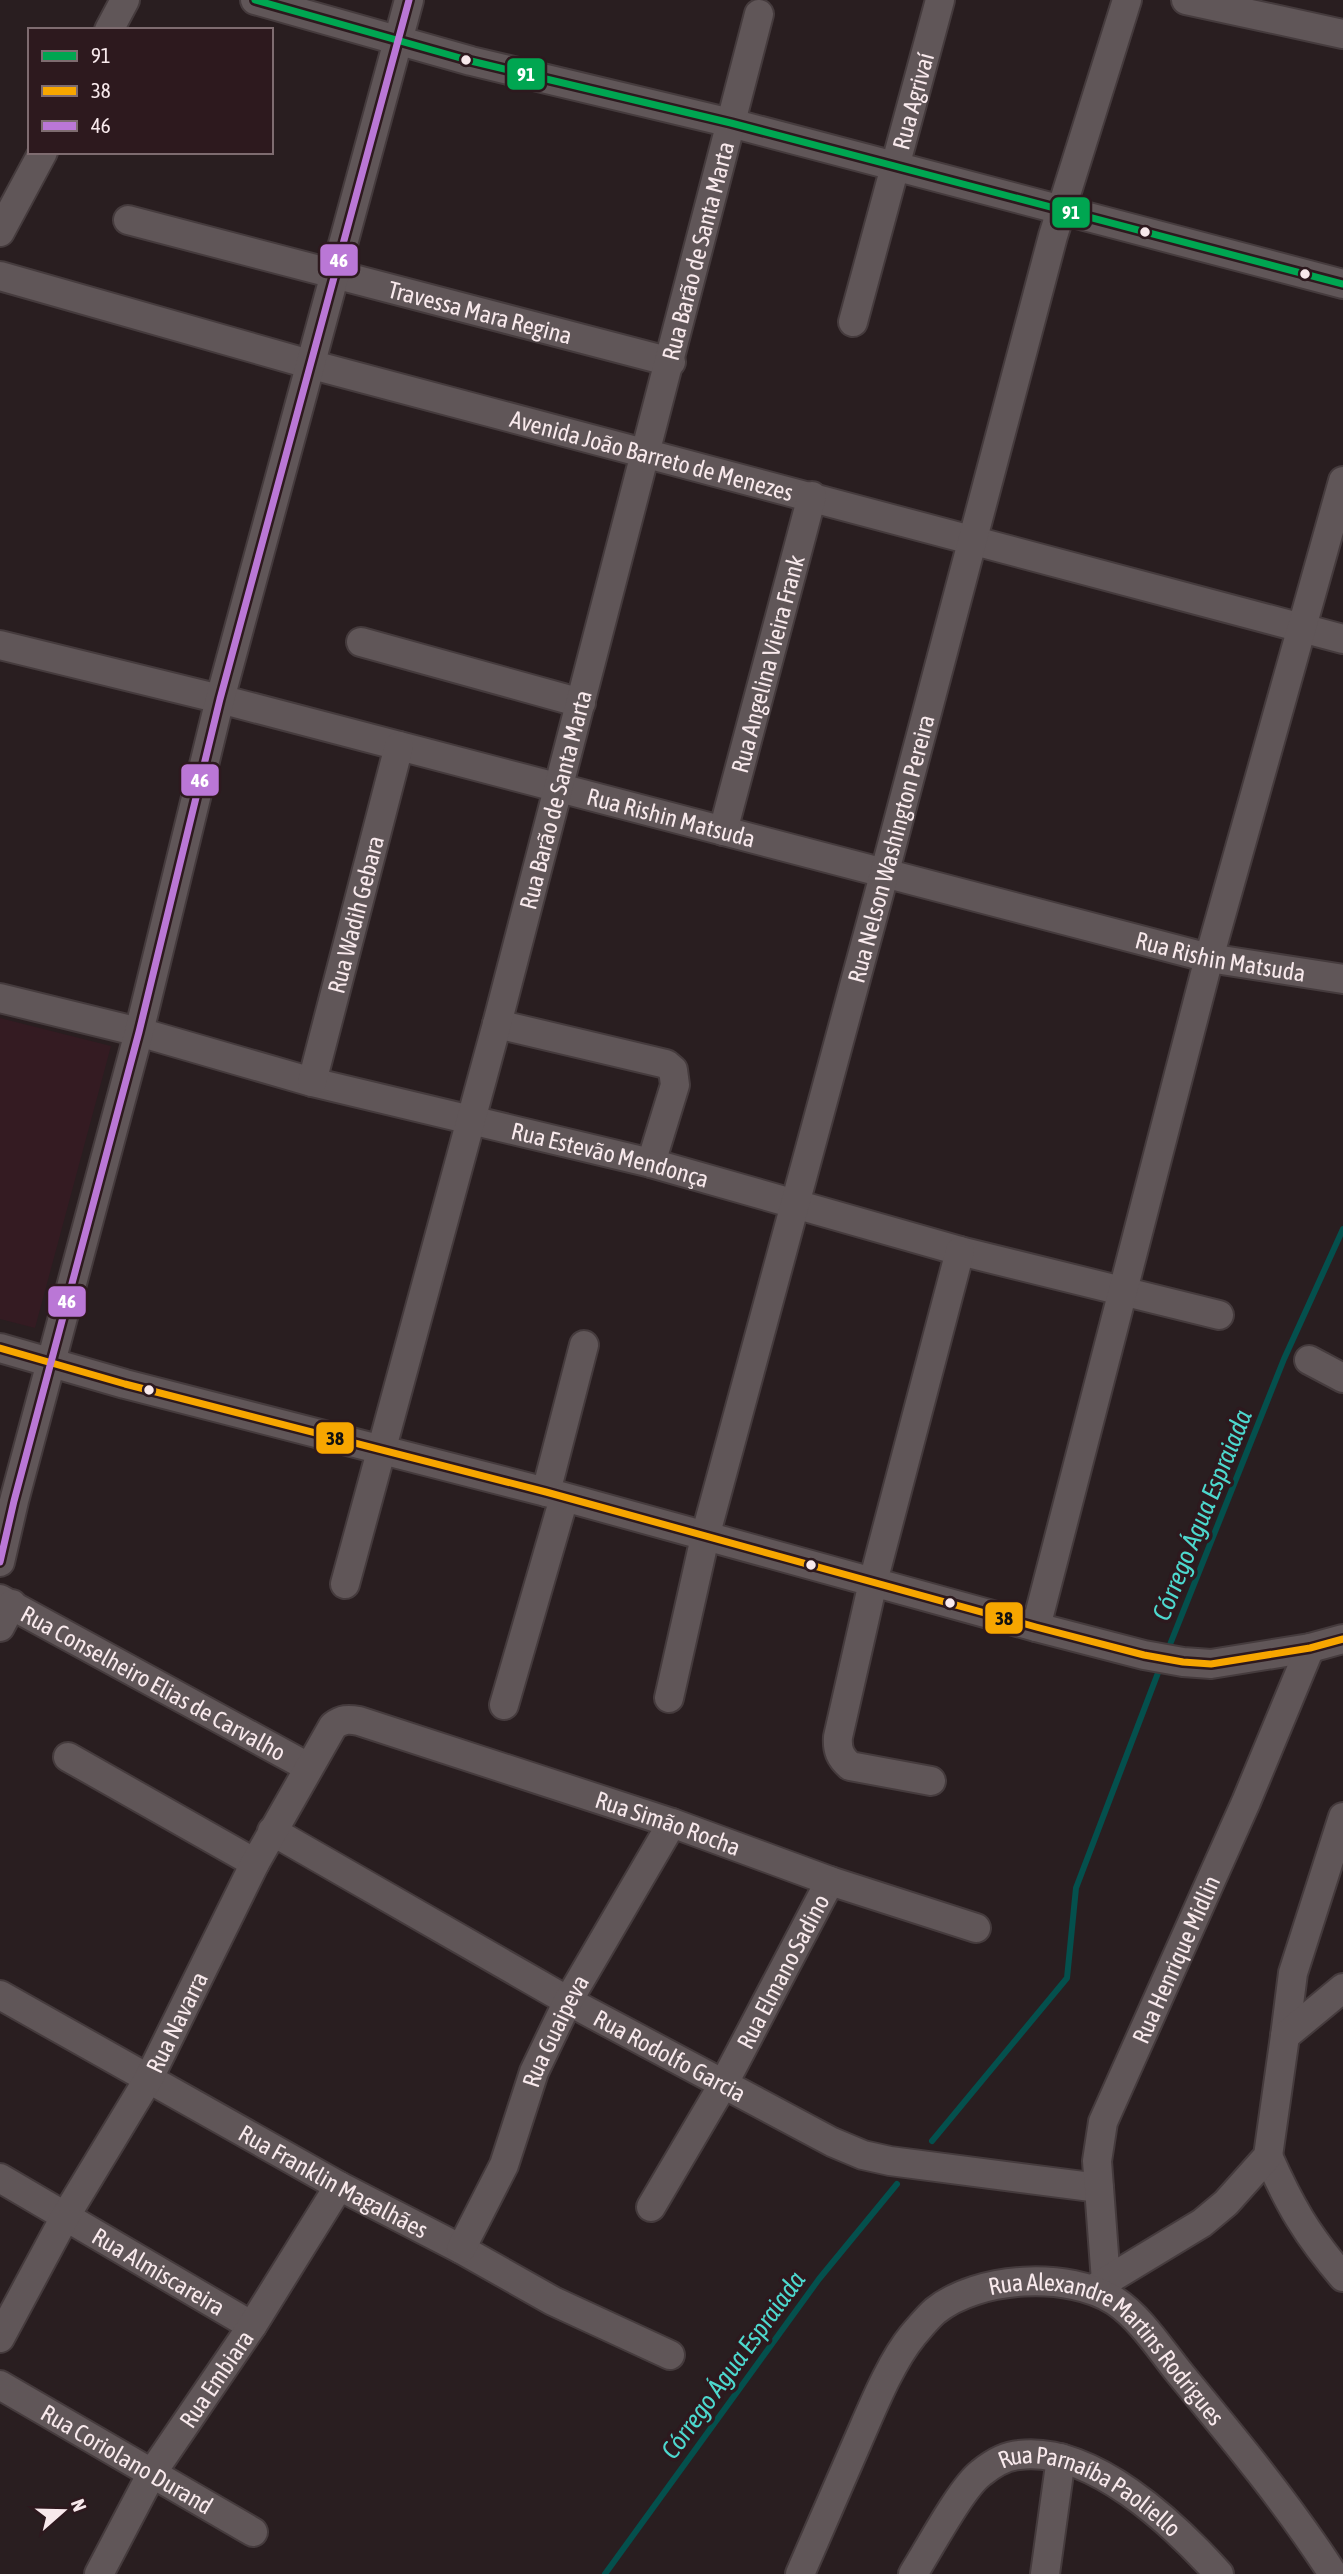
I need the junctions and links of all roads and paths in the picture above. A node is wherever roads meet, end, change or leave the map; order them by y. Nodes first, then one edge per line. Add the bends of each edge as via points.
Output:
1 (125, 0) edge
2 (256, 0) edge
3 (409, 0) edge
4 (940, 0) edge
5 (1126, 0) edge
6 (1186, 0) edge
7 (758, 15) dead end
8 (110, 28) edge
9 (1343, 34) edge
10 (399, 41) junction
11 (731, 123) junction
12 (42, 154) edge
13 (896, 168) junction
14 (1060, 210) junction
15 (128, 220) dead end
16 (0, 232) edge
17 (334, 275) junction
18 (0, 276) edge
19 (1343, 284) edge
20 (853, 322) dead end
21 (671, 362) junction
22 (309, 364) junction
23 (646, 452) junction
24 (1343, 481) edge
25 (812, 496) junction
26 (972, 541) junction
27 (1303, 629) junction
28 (1343, 639) edge
29 (361, 642) dead end
30 (0, 645) edge
31 (220, 699) junction
32 (581, 703) junction
33 (399, 746) junction
34 (559, 788) junction
35 (723, 831) junction
36 (884, 875) junction
37 (1209, 958) junction
38 (1343, 979) edge
39 (0, 998) edge
40 (497, 1024) junction
41 (139, 1032) junction
42 (312, 1082) junction
43 (470, 1119) junction
44 (651, 1163) junction
45 (795, 1205) junction
46 (960, 1251) junction
47 (1122, 1290) junction
48 (1219, 1315) dead end
49 (584, 1345) dead end
50 (0, 1348) edge
51 (1309, 1360) dead end
52 (51, 1362) junction
53 (1343, 1378) edge
54 (382, 1451) junction
55 (555, 1495) junction
56 (705, 1537) junction
57 (0, 1562) edge
58 (873, 1582) junction
59 (345, 1584) dead end
60 (4, 1610) edge
61 (1035, 1628) junction
62 (1343, 1639) edge
63 (1310, 1648) junction
64 (669, 1699) dead end
65 (504, 1705) dead end
66 (359, 1721) joint
67 (68, 1757) dead end
68 (309, 1767) junction
69 (931, 1781) dead end
70 (1343, 1817) edge
71 (672, 1823) junction
72 (272, 1831) junction
73 (255, 1863) junction
74 (830, 1881) junction
75 (976, 1928) dead end
76 (1343, 1988) edge
77 (0, 1995) edge
78 (568, 2001) junction
79 (1286, 2036) junction
80 (149, 2078) junction
81 (724, 2083) junction
82 (1268, 2155) junction
83 (0, 2178) edge
84 (339, 2186) junction
85 (1099, 2188) junction
86 (652, 2207) dead end
87 (65, 2217) junction
88 (461, 2249) junction
89 (1343, 2277) edge
90 (1100, 2285) junction
91 (252, 2326) junction
92 (0, 2338) edge
93 (670, 2355) dead end
94 (0, 2385) edge
95 (1061, 2458) junction
96 (152, 2473) junction
97 (253, 2532) dead end
98 (99, 2574) edge
99 (800, 2574) edge
100 (913, 2574) edge
101 (1045, 2574) edge
102 (1219, 2574) edge
103 (1333, 2574) edge

1 - 8 street
2 - 10 street
3 - 10 street
4 - 13 street, Rua Agrivaí
5 - 14 street, Rua Nelson Washington Pereira
6 - 9 street
7 - 11 street, Rua Barão de Santa Marta
10 - 11 street
10 - 17 street
11 - 13 street
11 - 21 street, Rua Barão de Santa Marta
12 - 16 street
13 - 14 street
13 - 20 street, Rua Agrivaí
14 - 19 street
14 - 26 street, Rua Nelson Washington Pereira
15 - 17 street, Travessa Mara Regina
17 - 21 street, Travessa Mara Regina
17 - 22 street
18 - 22 street, Avenida João Barreto de Menezes
21 - 23 street, Rua Barão de Santa Marta
22 - 23 street, Avenida João Barreto de Menezes
22 - 31 street
23 - 25 street, Avenida João Barreto de Menezes
23 - 32 street, Rua Barão de Santa Marta
24 - 27 street
25 - 26 street, Avenida João Barreto de Menezes
25 - 35 street, Rua Angelina Vieira Frank
26 - 27 street, Avenida João Barreto de Menezes
26 - 36 street, Rua Nelson Washington Pereira
27 - 28 street, Avenida João Barreto de Menezes
27 - 37 street
29 - 32 street
30 - 31 street, Rua Rishin Matsuda
31 - 33 street, Rua Rishin Matsuda
31 - 41 street
32 - 34 street, Rua Barão de Santa Marta
33 - 34 street, Rua Rishin Matsuda
33 - 42 street, Rua Wadih Gebara
34 - 35 street, Rua Rishin Matsuda
34 - 40 street, Rua Barão de Santa Marta
35 - 36 street, Rua Rishin Matsuda
36 - 37 street, Rua Rishin Matsuda
36 - 45 street, Rua Nelson Washington Pereira
37 - 38 street, Rua Rishin Matsuda
37 - 47 street
39 - 41 street, Rua Estevão Mendonça
40 - 43 street, Rua Barão de Santa Marta
40 - 44 street via 666,1064 673,1070 675,1085
41 - 42 street, Rua Estevão Mendonça
41 - 52 street
42 - 43 street, Rua Estevão Mendonça
43 - 44 street, Rua Estevão Mendonça
43 - 54 street, Rua Barão de Santa Marta
44 - 45 street, Rua Estevão Mendonça
45 - 46 street, Rua Estevão Mendonça
45 - 56 street, Rua Nelson Washington Pereira
46 - 47 street, Rua Estevão Mendonça
46 - 58 street
47 - 48 street, Rua Estevão Mendonça
47 - 61 street
49 - 55 street
50 - 52 street
51 - 53 street
52 - 54 street
52 - 57 street
54 - 55 street
54 - 59 street, Rua Barão de Santa Marta
55 - 56 street
55 - 65 street
56 - 58 street
56 - 64 street, Rua Nelson Washington Pereira
58 - 61 street
58 - 69 street via 838,1749 849,1766
60 - 68 street, Rua Conselheiro Elias de Carvalho
61 - 63 street via 1183,1662 1211,1664
62 - 63 street
63 - 85 street, Rua Henrique Midlin via 1103,2122
66 - 68 street, Rua Navarra via 348,1719 333,1726
66 - 71 street, Rua Simão Rocha
67 - 73 street
68 - 72 street, Rua Navarra
70 - 79 street via 1293,1973
71 - 74 street, Rua Simão Rocha
71 - 78 street, Rua Guaipeva
72 - 73 street, Rua Navarra
72 - 78 street, Rua Rodolfo Garcia
73 - 80 street, Rua Navarra
74 - 75 street, Rua Simão Rocha
74 - 81 street, Rua Elmano Sadino
76 - 79 street
77 - 80 street, Rua Franklin Magalhães
78 - 81 street, Rua Rodolfo Garcia
78 - 88 street, Rua Guaipeva via 534,2072 504,2165
79 - 82 street
80 - 84 street, Rua Franklin Magalhães
80 - 87 street, Rua Navarra
81 - 85 street, Rua Rodolfo Garcia via 863,2155
81 - 86 street, Rua Elmano Sadino
82 - 89 street via 1288,2202 1312,2241
82 - 90 street via 1202,2223
83 - 87 street, Rua Almiscareira
84 - 88 street, Rua Franklin Magalhães
84 - 91 street, Rua Embiara
85 - 90 street, Rua Henrique Midlin
87 - 91 street, Rua Almiscareira
87 - 92 street, Rua Navarra
88 - 93 street, Rua Franklin Magalhães via 553,2301
90 - 99 street, Rua Alexandre Martins Rodrigues via 1027,2281 997,2285 964,2294 934,2311 911,2337 877,2396
90 - 103 street, Rua Alexandre Martins Rodrigues via 1140,2325 1258,2469
91 - 96 street, Rua Embiara
94 - 96 street, Rua Coriolano Durand
95 - 100 street, Rua Parnaíba Paoliello via 1018,2455 979,2474
95 - 101 street
95 - 102 street, Rua Parnaíba Paoliello via 1114,2483 1165,2521
96 - 97 street, Rua Coriolano Durand
96 - 98 street, Rua Embiara

